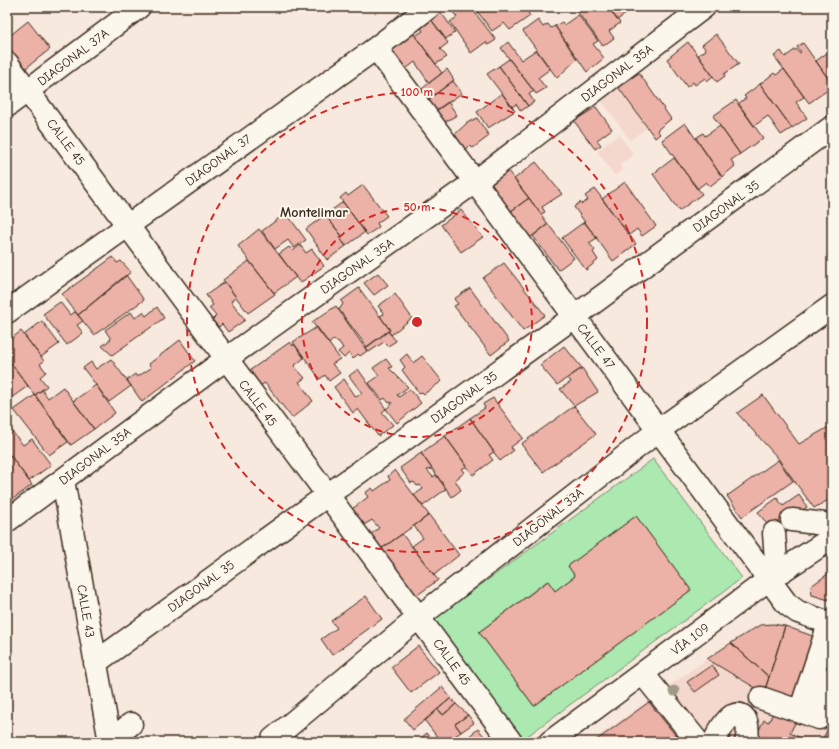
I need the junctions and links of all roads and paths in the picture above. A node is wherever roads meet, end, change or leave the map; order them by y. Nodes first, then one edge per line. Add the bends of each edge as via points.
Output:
1 (139, 7) edge
2 (429, 7) edge
3 (704, 7) edge
4 (376, 48) junction
5 (7, 63) edge
6 (28, 91) junction
7 (7, 106) edge
8 (832, 127) edge
9 (476, 181) junction
10 (128, 225) junction
11 (832, 306) edge
12 (7, 312) edge
13 (574, 317) junction
14 (226, 359) junction
15 (659, 430) junction
16 (63, 480) junction
17 (327, 495) junction
18 (792, 520) dead end
19 (7, 521) edge
20 (832, 525) edge
21 (832, 538) edge
22 (748, 552) junction
23 (772, 578) junction
24 (419, 617) junction
25 (831, 624) edge
26 (95, 663) junction
27 (643, 674) junction
28 (832, 678) edge
29 (761, 698) dead end
30 (809, 715) junction
31 (130, 724) dead end
32 (273, 739) dead end
33 (110, 741) edge
34 (511, 742) edge
35 (550, 742) edge
36 (698, 742) edge
37 (714, 742) edge
38 (746, 742) edge

1 - 6 street, DIAGONAL 37A
2 - 4 street, DIAGONAL 37
3 - 9 street, DIAGONAL 35A
4 - 9 street, CALLE 47
4 - 10 street, DIAGONAL 37
5 - 6 street, CALLE 45
6 - 7 street, DIAGONAL 37A
6 - 10 street, CALLE 45
8 - 13 street, DIAGONAL 35
9 - 13 street, CALLE 47
9 - 14 street, DIAGONAL 35A
10 - 12 street, DIAGONAL 37
10 - 14 street, CALLE 45
11 - 15 street, DIAGONAL 33A
13 - 15 street, CALLE 47
13 - 17 street, DIAGONAL 35
14 - 16 street, DIAGONAL 35A
14 - 17 street, CALLE 45
15 - 22 street, CALLE 47
15 - 24 street, DIAGONAL 33A
16 - 19 street, DIAGONAL 35A
16 - 26 street, CALLE 43
17 - 24 street, CALLE 45
17 - 26 street, DIAGONAL 35
18 - 20 street
21 - 23 street, VÍA 109
22 - 23 street, CALLE 47
22 - 23 street via 774,533
23 - 25 street, CALLE 47 via 791,608
23 - 27 street, VÍA 109
24 - 32 street, DIAGONAL 33A
24 - 34 street, CALLE 45
25 - 30 street
26 - 33 street, CALLE 43
27 - 35 street, VÍA 109
27 - 36 street
28 - 30 street
29 - 30 street
31 - 33 street
37 - 38 street via 726,722 733,716 739,716 745,719 748,725

